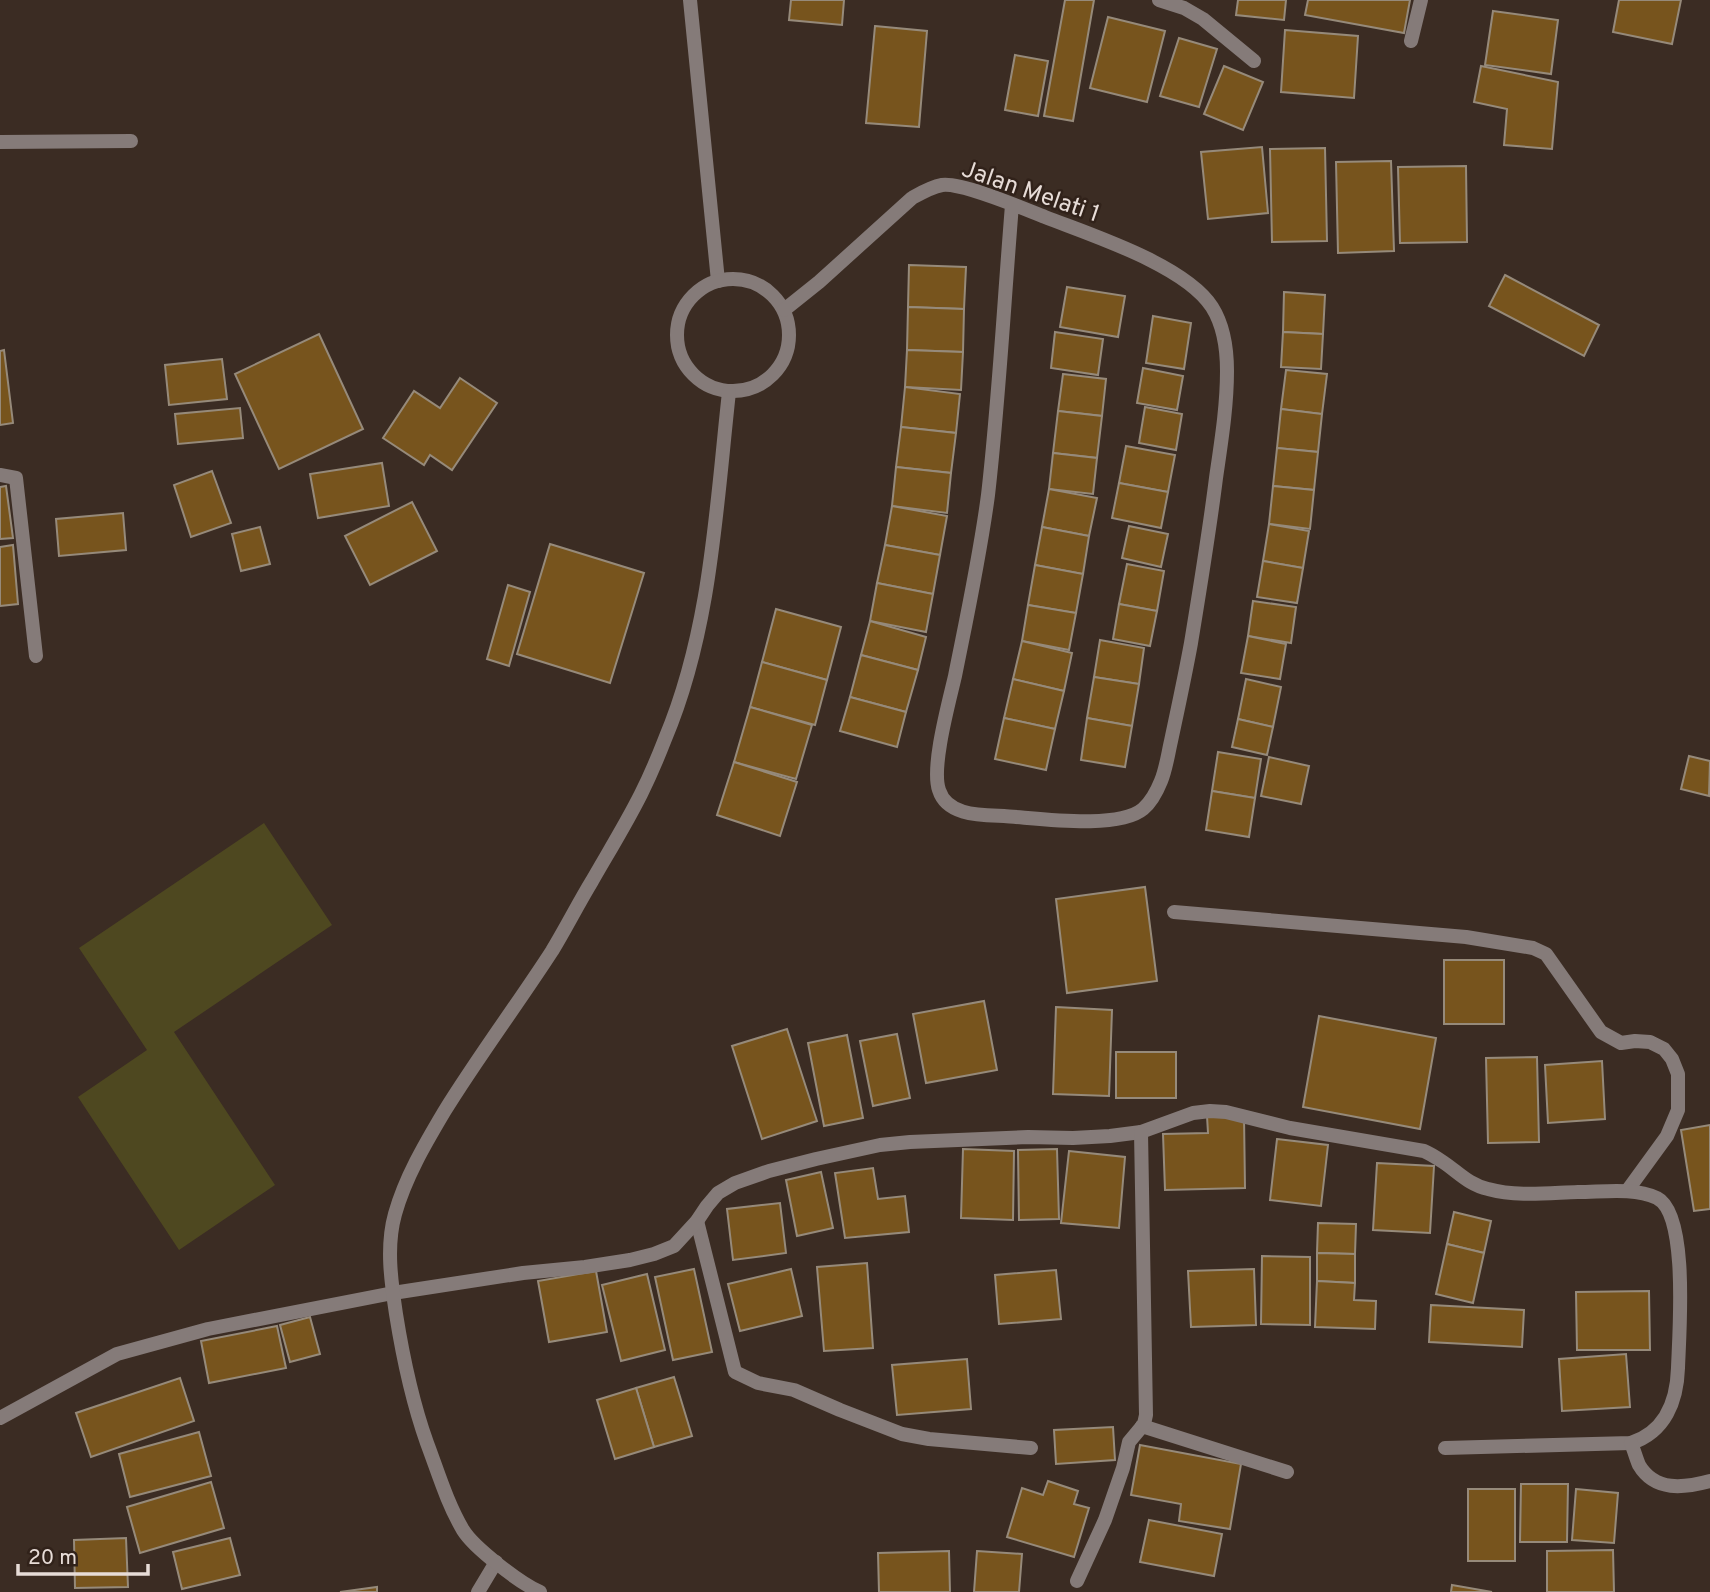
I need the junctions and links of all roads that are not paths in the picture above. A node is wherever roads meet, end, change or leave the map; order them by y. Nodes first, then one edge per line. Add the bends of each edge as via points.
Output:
1 (690, 0) edge
2 (1158, 0) edge
3 (1421, 0) edge
4 (1411, 41) dead end
5 (1254, 61) dead end
6 (131, 141) dead end
7 (0, 142) edge
8 (1012, 205) junction
9 (718, 281) junction
10 (784, 310) junction
11 (729, 392) junction
12 (0, 475) edge
13 (36, 656) dead end
14 (1174, 912) dead end
15 (1141, 1132) junction
16 (1627, 1191) junction
17 (697, 1221) junction
18 (393, 1293) junction
19 (0, 1417) edge
20 (1142, 1426) junction
21 (1631, 1443) junction
22 (1031, 1448) dead end
23 (1445, 1448) dead end
24 (1287, 1472) dead end
25 (1710, 1481) edge
26 (496, 1562) junction
27 (1077, 1581) dead end
28 (478, 1592) edge
29 (540, 1592) edge

1 - 9 street
2 - 5 street via 1203,19
3 - 4 street
6 - 7 street
8 - 8 street, Jalan Melati 1 via 987,500 937,783 940,796 956,810 978,815 1113,820 1139,813 1161,781 1185,677 1224,419 1224,337 1203,295 1172,271
8 - 10 street, Jalan Melati 1 via 951,185 928,190 912,198
9 - 10 street via 737,278 757,283
9 - 11 street via 700,289 687,303 678,321 677,341 682,360 694,376
10 - 11 street via 790,330 780,367 749,390
11 - 18 street via 710,573 684,692 642,793 601,866 552,950 468,1073 406,1184 394,1216
12 - 13 street via 16,478
14 - 16 street via 1466,937 1546,954 1601,1032 1621,1043 1650,1042 1664,1049 1678,1074 1678,1110 1667,1136
15 - 16 street via 1193,1113 1226,1112 1424,1151 1486,1189 1525,1194
15 - 17 street via 910,1142 848,1152 735,1183 718,1193
15 - 20 street via 1146,1415
16 - 21 street via 1660,1199 1668,1210 1680,1276 1675,1397 1652,1433
17 - 18 street via 674,1246 630,1260
17 - 22 street via 735,1372 758,1383 794,1390 902,1434
18 - 19 street via 208,1329 117,1354
18 - 26 street via 408,1383 448,1498 464,1532
20 - 24 street
20 - 27 street via 1129,1442 1105,1520
21 - 23 street
21 - 25 street via 1640,1465 1661,1485
26 - 28 street
26 - 29 street

